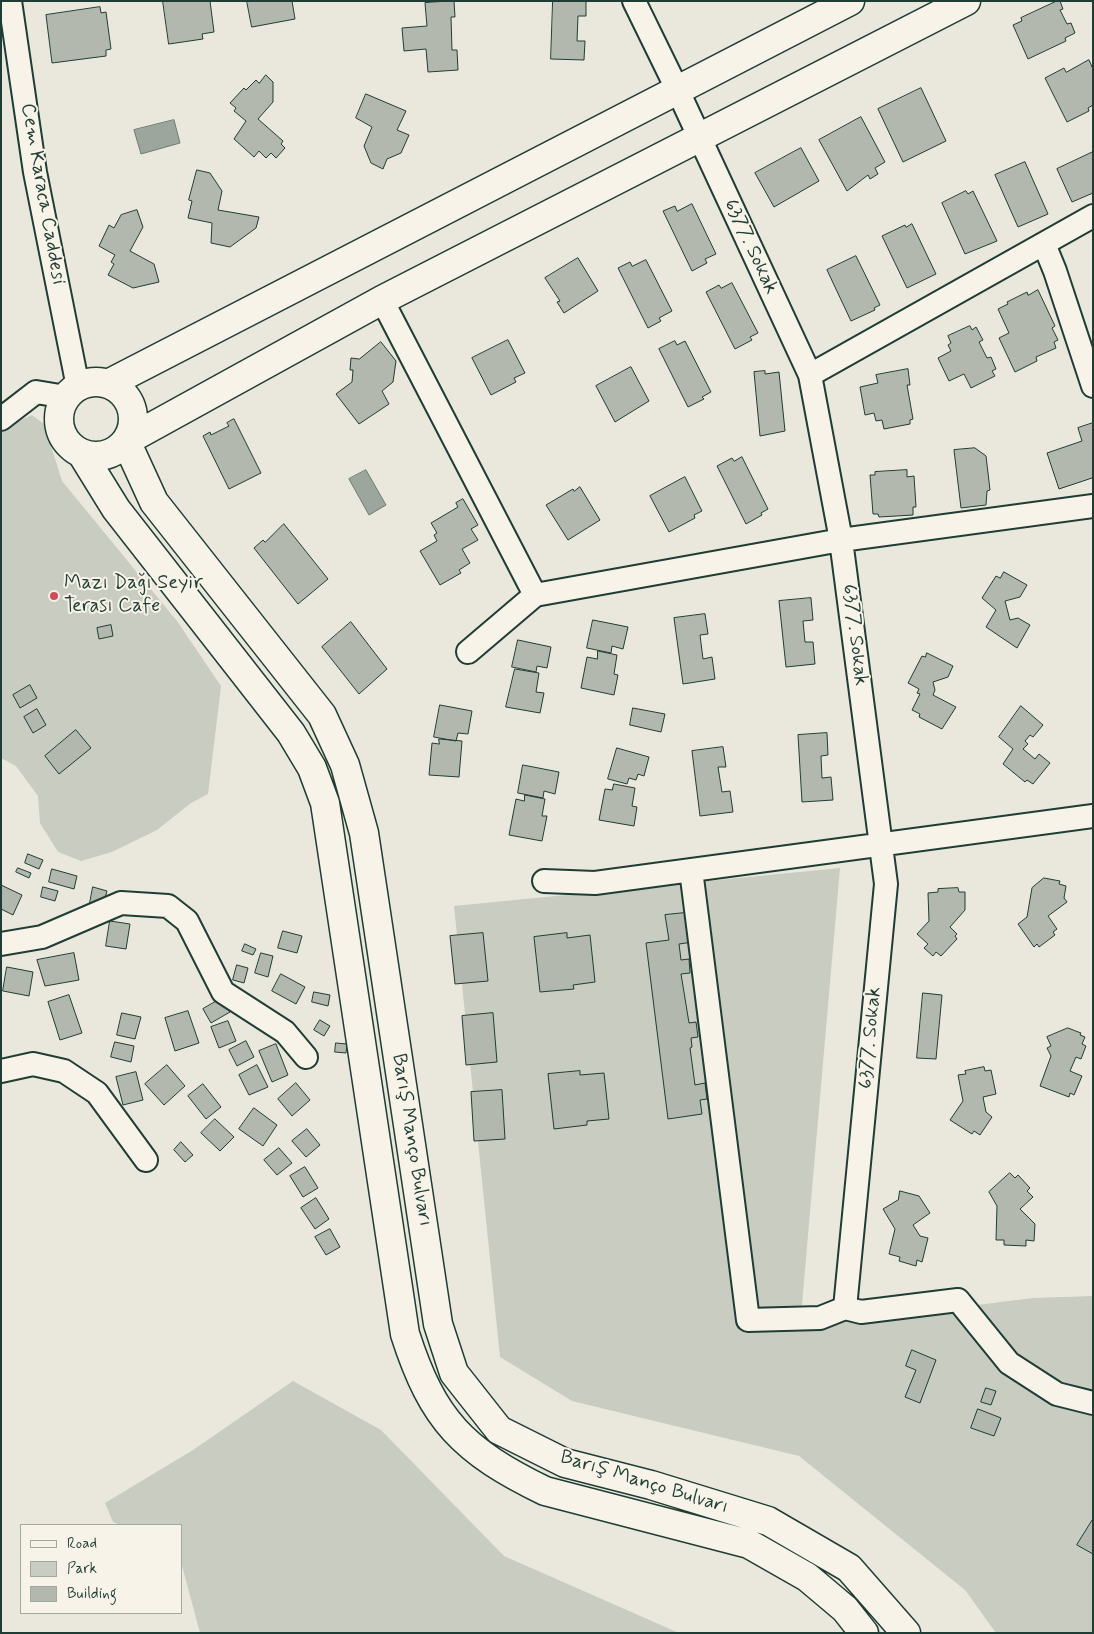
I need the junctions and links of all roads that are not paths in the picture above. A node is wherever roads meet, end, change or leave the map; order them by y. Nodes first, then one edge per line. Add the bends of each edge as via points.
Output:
1 (10, 1) edge
2 (634, 1) edge
3 (850, 1) edge
4 (966, 1) edge
5 (678, 91) junction
6 (699, 137) junction
7 (1093, 216) edge
8 (1044, 244) junction
9 (382, 300) junction
10 (810, 375) junction
11 (108, 384) junction
12 (1093, 386) edge
13 (72, 392) junction
14 (1, 419) edge
15 (126, 440) junction
16 (82, 454) junction
17 (1093, 506) edge
18 (841, 540) junction
19 (535, 595) junction
20 (468, 652) dead end
21 (1093, 816) edge
22 (881, 844) junction
23 (691, 870) junction
24 (544, 881) dead end
25 (1, 944) edge
26 (306, 1057) dead end
27 (1, 1071) edge
28 (146, 1160) dead end
29 (845, 1308) junction
30 (1093, 1403) edge
31 (864, 1633) edge
32 (906, 1633) edge

1 - 13 street, Cem Karaca Caddesi
2 - 5 street, 6377. Sokak
3 - 5 main road
4 - 6 main road
5 - 6 street, 6377. Sokak
5 - 11 main road
6 - 9 main road
6 - 10 street, 6377. Sokak
7 - 8 street
8 - 10 street
8 - 12 street via 1056,271
9 - 15 main road
9 - 19 street
10 - 18 street, 6377. Sokak
11 - 13 main road via 93,382
11 - 15 main road via 122,394 131,408 132,425
13 - 14 street via 36,392
13 - 16 main road via 59,413 60,430 68,444
15 - 16 main road via 106,455
15 - 32 main road, Barış Manço Bulvarı via 154,502 322,715 345,765 364,833 438,1324 454,1373 499,1430 565,1463 768,1521 849,1568
16 - 31 main road, Barış Manço Bulvarı via 116,509 291,732 312,768 325,803 405,1334 416,1368 431,1398 453,1430 484,1458 514,1476 545,1491 749,1544 806,1577 845,1609
17 - 18 street
18 - 19 street
18 - 22 street, 6377. Sokak
19 - 20 street
21 - 22 street
22 - 23 street
22 - 29 street, 6377. Sokak via 886,884
23 - 24 street via 595,883
23 - 29 street via 748,1320 820,1318
25 - 26 street via 42,937 121,903 168,906 187,921 223,992 285,1032
27 - 28 street via 33,1064 64,1071 97,1093
29 - 30 street via 861,1312 958,1300 1009,1363 1057,1394

